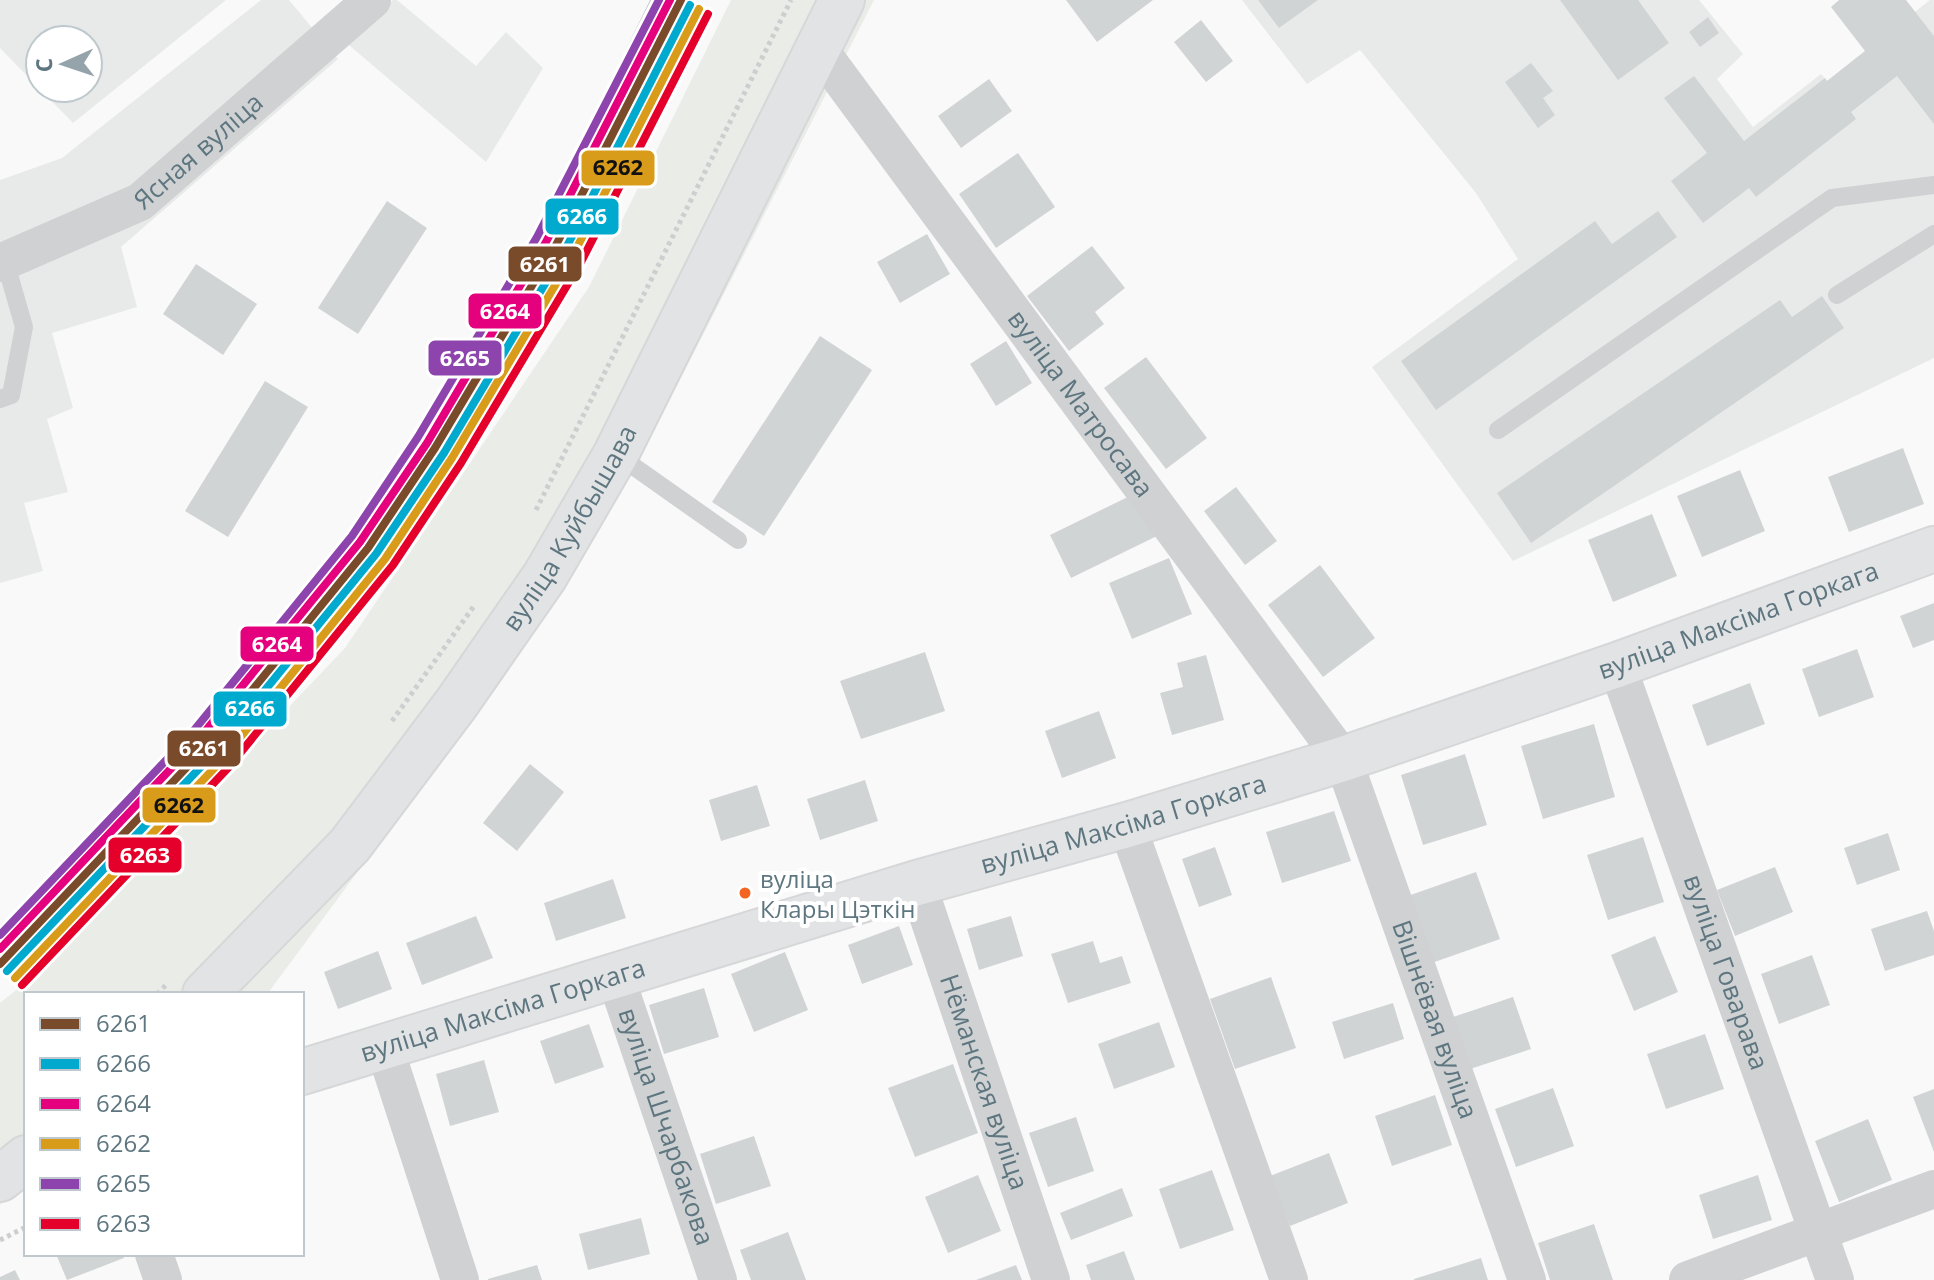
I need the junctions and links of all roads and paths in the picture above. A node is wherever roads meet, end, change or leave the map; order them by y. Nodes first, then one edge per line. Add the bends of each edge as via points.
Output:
1 (372, 0) edge
2 (791, 0) edge
3 (842, 0) edge
4 (818, 48) junction
5 (1934, 185) edge
6 (1934, 234) edge
7 (3, 262) edge
8 (1837, 295) dead end
9 (0, 399) edge
10 (1498, 430) dead end
11 (616, 454) junction
12 (536, 511) dead end
13 (738, 540) dead end
14 (1934, 549) edge
15 (476, 603) dead end
16 (1617, 665) junction
17 (386, 730) dead end
18 (1343, 759) junction
19 (1127, 825) junction
20 (917, 883) junction
21 (615, 975) junction
22 (192, 984) edge
23 (164, 992) edge
24 (385, 1049) junction
25 (304, 1071) edge
26 (1934, 1189) edge
27 (24, 1228) edge
28 (1818, 1230) junction
29 (0, 1240) edge
30 (155, 1256) edge
31 (163, 1280) edge
32 (460, 1280) edge
33 (718, 1280) edge
34 (1051, 1280) edge
35 (1289, 1280) edge
36 (1527, 1280) edge
37 (1688, 1280) edge
38 (1835, 1280) edge

1 - 7 street, Ясная вуліца via 140,202
2 - 12 path
3 - 4 street, вуліца Куйбышава
4 - 11 street, вуліца Куйбышава
4 - 18 street, вуліца Матросава
5 - 10 lane via 1832,198
6 - 8 lane
7 - 9 lane via 24,327 11,395
11 - 13 lane
11 - 22 street, вуліца Куйбышава via 545,576 359,833
14 - 16 street, вуліца Максіма Горкага
15 - 17 path
16 - 18 street, вуліца Максіма Горкага
16 - 28 street, вуліца Говарава
18 - 19 street, вуліца Максіма Горкага
18 - 36 street, Вішнёвая вуліца
19 - 20 street, вуліца Максіма Горкага
19 - 35 street
20 - 21 street, вуліца Максіма Горкага
20 - 34 street, Нёманская вуліца
21 - 24 street, вуліца Максіма Горкага
21 - 33 street, вуліца Шчарбакова
22 - 23 path
24 - 25 street, вуліца Максіма Горкага
24 - 32 street
26 - 28 street
27 - 29 path
28 - 37 street
28 - 38 street, вуліца Говарава
30 - 31 street

